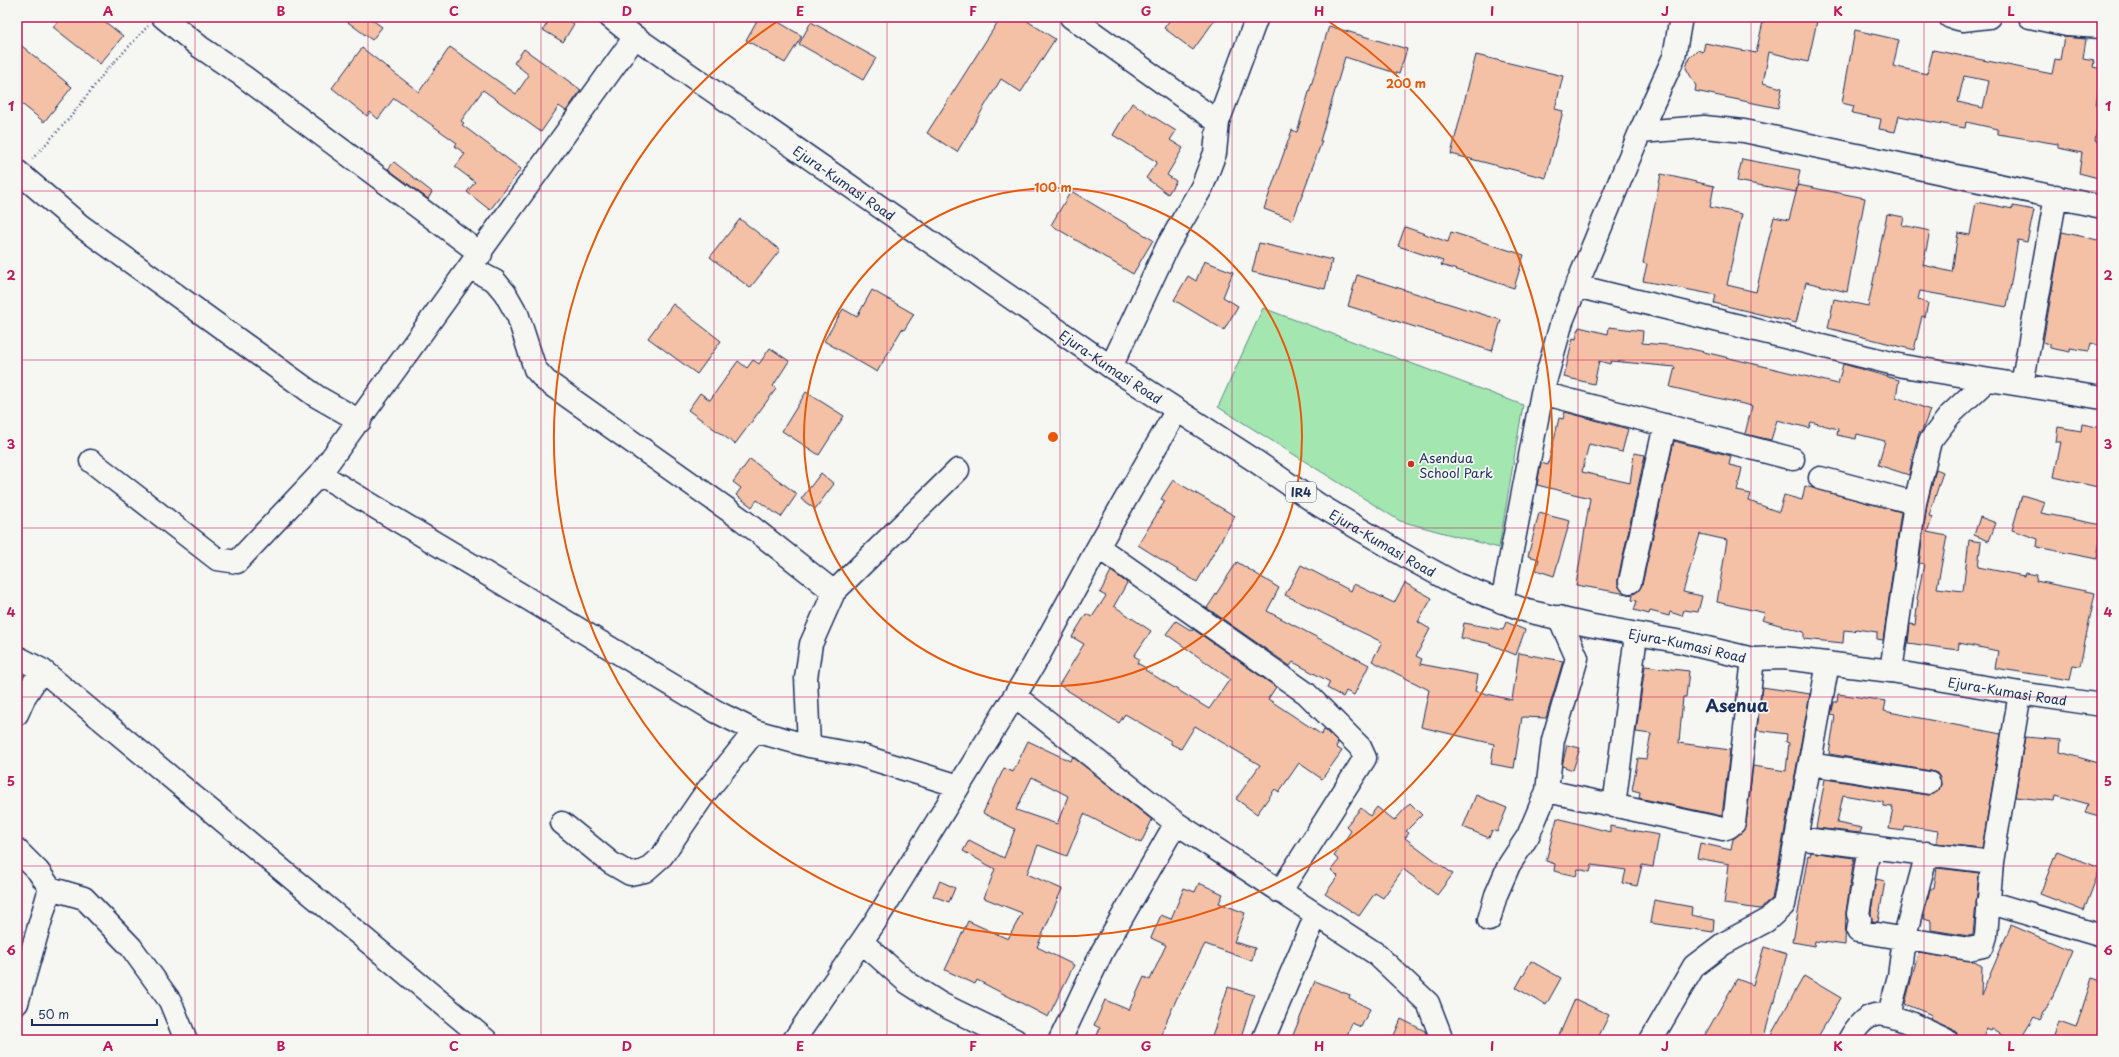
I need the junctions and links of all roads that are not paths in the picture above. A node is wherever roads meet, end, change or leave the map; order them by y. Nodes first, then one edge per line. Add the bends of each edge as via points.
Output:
1 (610, 17) edge
2 (1071, 17) edge
3 (1258, 17) edge
4 (1682, 17) edge
5 (1950, 17) edge
6 (1989, 17) edge
7 (2030, 17) edge
8 (158, 20) edge
9 (2102, 27) edge
10 (635, 37) junction
11 (1218, 122) junction
12 (1640, 132) junction
13 (18, 172) edge
14 (2056, 196) junction
15 (2102, 207) edge
16 (475, 261) junction
17 (1576, 286) junction
18 (1111, 367) junction
19 (1987, 380) junction
20 (2022, 385) junction
21 (1542, 393) junction
22 (2102, 398) edge
23 (1177, 410) junction
24 (360, 421) junction
25 (1664, 425) junction
26 (1793, 459) dead end
27 (91, 460) dead end
28 (958, 470) dead end
29 (320, 474) junction
30 (1820, 478) dead end
31 (1915, 503) junction
32 (1098, 547) junction
33 (1630, 582) dead end
34 (834, 592) junction
35 (1502, 602) junction
36 (1558, 617) junction
37 (1636, 635) junction
38 (17, 657) edge
39 (1753, 659) junction
40 (1828, 663) junction
41 (42, 670) junction
42 (1891, 671) junction
43 (2020, 693) junction
44 (1015, 696) junction
45 (2102, 705) edge
46 (17, 714) edge
47 (755, 730) junction
48 (809, 746) junction
49 (1810, 764) junction
50 (1929, 783) dead end
51 (959, 786) junction
52 (1547, 791) junction
53 (1614, 806) junction
54 (562, 823) dead end
55 (1176, 824) junction
56 (1796, 838) junction
57 (1869, 847) junction
58 (17, 850) edge
59 (1927, 853) junction
60 (1992, 862) junction
61 (50, 888) junction
62 (1280, 892) junction
63 (1988, 902) junction
64 (1316, 916) junction
65 (1489, 920) dead end
66 (2102, 936) edge
67 (1904, 939) junction
68 (862, 942) junction
69 (17, 1003) edge
70 (1889, 1014) junction
71 (186, 1040) edge
72 (486, 1040) edge
73 (794, 1040) edge
74 (1015, 1040) edge
75 (1060, 1040) edge
76 (1263, 1040) edge
77 (1440, 1040) edge
78 (1650, 1040) edge
79 (1849, 1040) edge
80 (1946, 1040) edge

1 - 10 street, Ejura-Kumasi Road / IR4
2 - 11 street
3 - 11 street
4 - 12 street via 1674,57
5 - 6 street via 1963,20
7 - 9 street via 2068,25
8 - 16 street via 243,76
10 - 16 street
10 - 18 street, Ejura-Kumasi Road / IR4
11 - 18 street via 1215,153 1202,187 1168,245
12 - 14 street via 1704,127 1744,131
12 - 17 street
13 - 24 street via 93,235 316,396
14 - 15 street
14 - 20 street
16 - 24 street
16 - 34 street via 505,293 518,316 535,369 546,381 744,521
17 - 19 street via 1903,366
17 - 21 street via 1562,321
18 - 23 street, Ejura-Kumasi Road / IR4
19 - 20 street
19 - 31 street via 1950,415 1930,441
20 - 22 street
21 - 25 street
21 - 35 street
23 - 32 street
23 - 35 street, Ejura-Kumasi Road / IR4 via 1319,505 1400,553 1456,584
24 - 29 street
25 - 26 street
25 - 33 street
27 - 29 street via 217,559 237,562
28 - 34 street
29 - 47 street via 717,712
30 - 31 street
31 - 42 street
32 - 44 street
32 - 62 street via 1306,693 1360,747 1365,758 1359,771 1342,793
34 - 48 street via 811,644 806,678
35 - 36 street, Ejura-Kumasi Road / IR4 via 1527,611
36 - 37 street, Ejura-Kumasi Road / IR4
36 - 52 street via 1577,658 1553,740
37 - 39 street, Ejura-Kumasi Road / IR4 via 1682,642
37 - 53 street
38 - 41 street
39 - 40 street, Ejura-Kumasi Road / IR4 via 1784,658
39 - 53 street via 1734,823 1723,829
40 - 42 street, Ejura-Kumasi Road / IR4
40 - 49 street
41 - 46 street
41 - 72 street
42 - 43 street, Ejura-Kumasi Road / IR4
43 - 45 street, Ejura-Kumasi Road / IR4
43 - 60 street
44 - 51 street
44 - 55 street
47 - 48 street
47 - 54 street via 706,792 662,856 645,871 630,874 611,863
48 - 51 street via 866,757
49 - 50 street
49 - 56 street
51 - 68 street
52 - 53 street
52 - 65 street via 1528,836 1509,865
55 - 62 street
55 - 75 street via 1102,952
56 - 57 street
56 - 78 street via 1784,905 1766,922 1723,944 1694,966
57 - 59 street
57 - 67 street via 1858,914 1858,931
58 - 61 street via 38,871
59 - 60 street
59 - 67 street
60 - 63 street
61 - 69 street
61 - 71 street via 84,898 131,947 170,1001
62 - 64 street
63 - 66 street
63 - 67 street via 1986,936 1982,946 1969,948
64 - 76 street
64 - 77 street via 1375,953 1428,1003
67 - 70 street via 1899,976
68 - 73 street
68 - 74 street via 921,992 940,1004
70 - 79 street via 1876,1014 1866,1019
70 - 80 street

